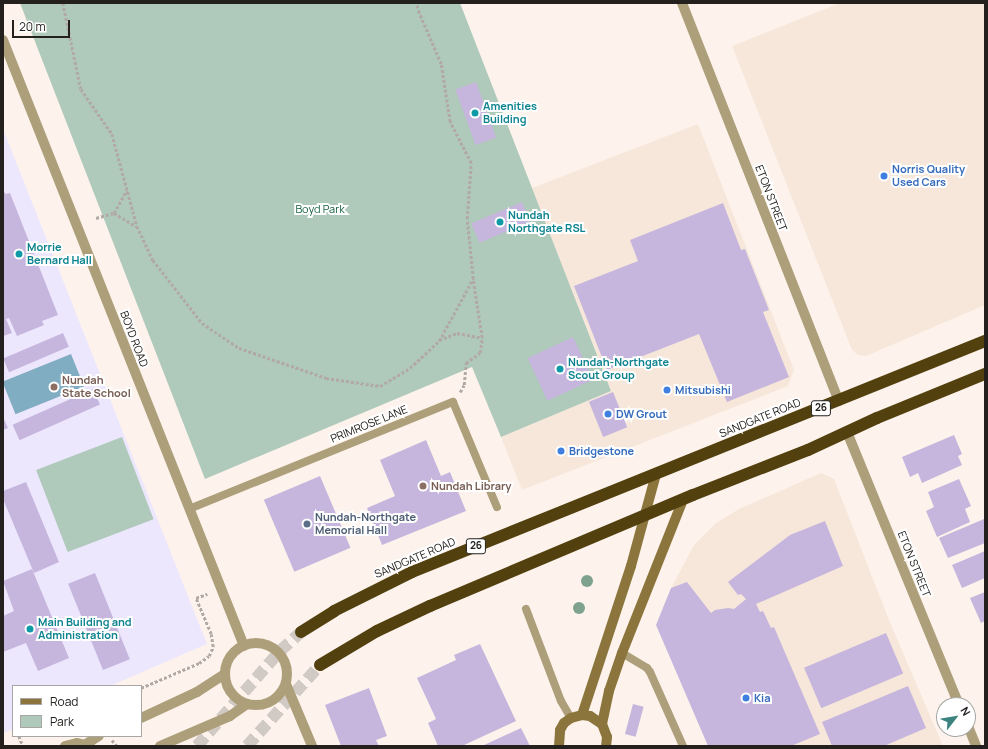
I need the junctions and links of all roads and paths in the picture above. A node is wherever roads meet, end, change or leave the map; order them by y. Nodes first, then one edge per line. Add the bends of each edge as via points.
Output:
1 (63, 3) edge
2 (416, 3) edge
3 (682, 3) edge
4 (3, 40) edge
5 (127, 190) junction
6 (114, 213) junction
7 (96, 218) dead end
8 (137, 226) junction
9 (473, 279) junction
10 (482, 338) junction
11 (439, 340) junction
12 (985, 341) edge
13 (985, 374) edge
14 (839, 401) junction
15 (453, 402) junction
16 (847, 432) junction
17 (656, 474) junction
18 (683, 500) junction
19 (497, 507) dead end
20 (189, 509) junction
21 (645, 516) junction
22 (220, 589) junction
23 (526, 609) dead end
24 (301, 632) tunnel mouth
25 (244, 646) junction
26 (622, 653) junction
27 (320, 665) tunnel mouth
28 (225, 674) junction
29 (286, 684) junction
30 (142, 688) edge
31 (956, 697) edge
32 (246, 704) junction
33 (582, 715) junction
34 (142, 718) edge
35 (570, 718) junction
36 (602, 724) junction
37 (98, 737) edge
38 (88, 745) edge
39 (65, 746) edge
40 (160, 746) edge
41 (312, 746) edge
42 (559, 746) edge
43 (606, 746) edge
44 (683, 746) edge

1 - 5 path via 81,89 112,134
2 - 9 path via 442,64 450,122 471,163 467,219
3 - 14 street, ETON STREET
4 - 20 street, BOYD ROAD
5 - 6 path
5 - 8 path
6 - 7 path
6 - 8 path
8 - 11 path via 153,260 202,324 239,348 326,378 380,386 410,368
9 - 10 path
9 - 11 path
10 - 11 path via 457,333
10 - 15 path via 480,353 466,363 464,386
12 - 14 highway, SANDGATE ROAD / 26
13 - 16 highway
14 - 17 highway, SANDGATE ROAD / 26
15 - 19 lane
15 - 20 lane, PRIMROSE LANE
16 - 18 highway
16 - 31 street, ETON STREET
17 - 21 street
17 - 24 highway, SANDGATE ROAD / 26 via 412,572 334,611
18 - 21 highway
18 - 26 street
20 - 22 street, BOYD ROAD
21 - 27 highway via 430,606 377,631
21 - 33 street via 632,566
22 - 25 street, BOYD ROAD
22 - 30 path via 196,598 211,634 213,647 210,656
23 - 35 lane
25 - 28 street via 230,657
25 - 29 street via 253,643 264,644 281,655 288,674
26 - 36 street via 609,691
26 - 44 lane via 650,672
28 - 32 street via 231,692
28 - 34 street via 198,692
29 - 32 street via 282,693 266,704
29 - 41 street
32 - 40 street via 230,716
33 - 35 street
33 - 36 street via 590,716
35 - 42 street via 560,730
36 - 43 street via 607,737
37 - 38 street
38 - 39 street via 76,743

